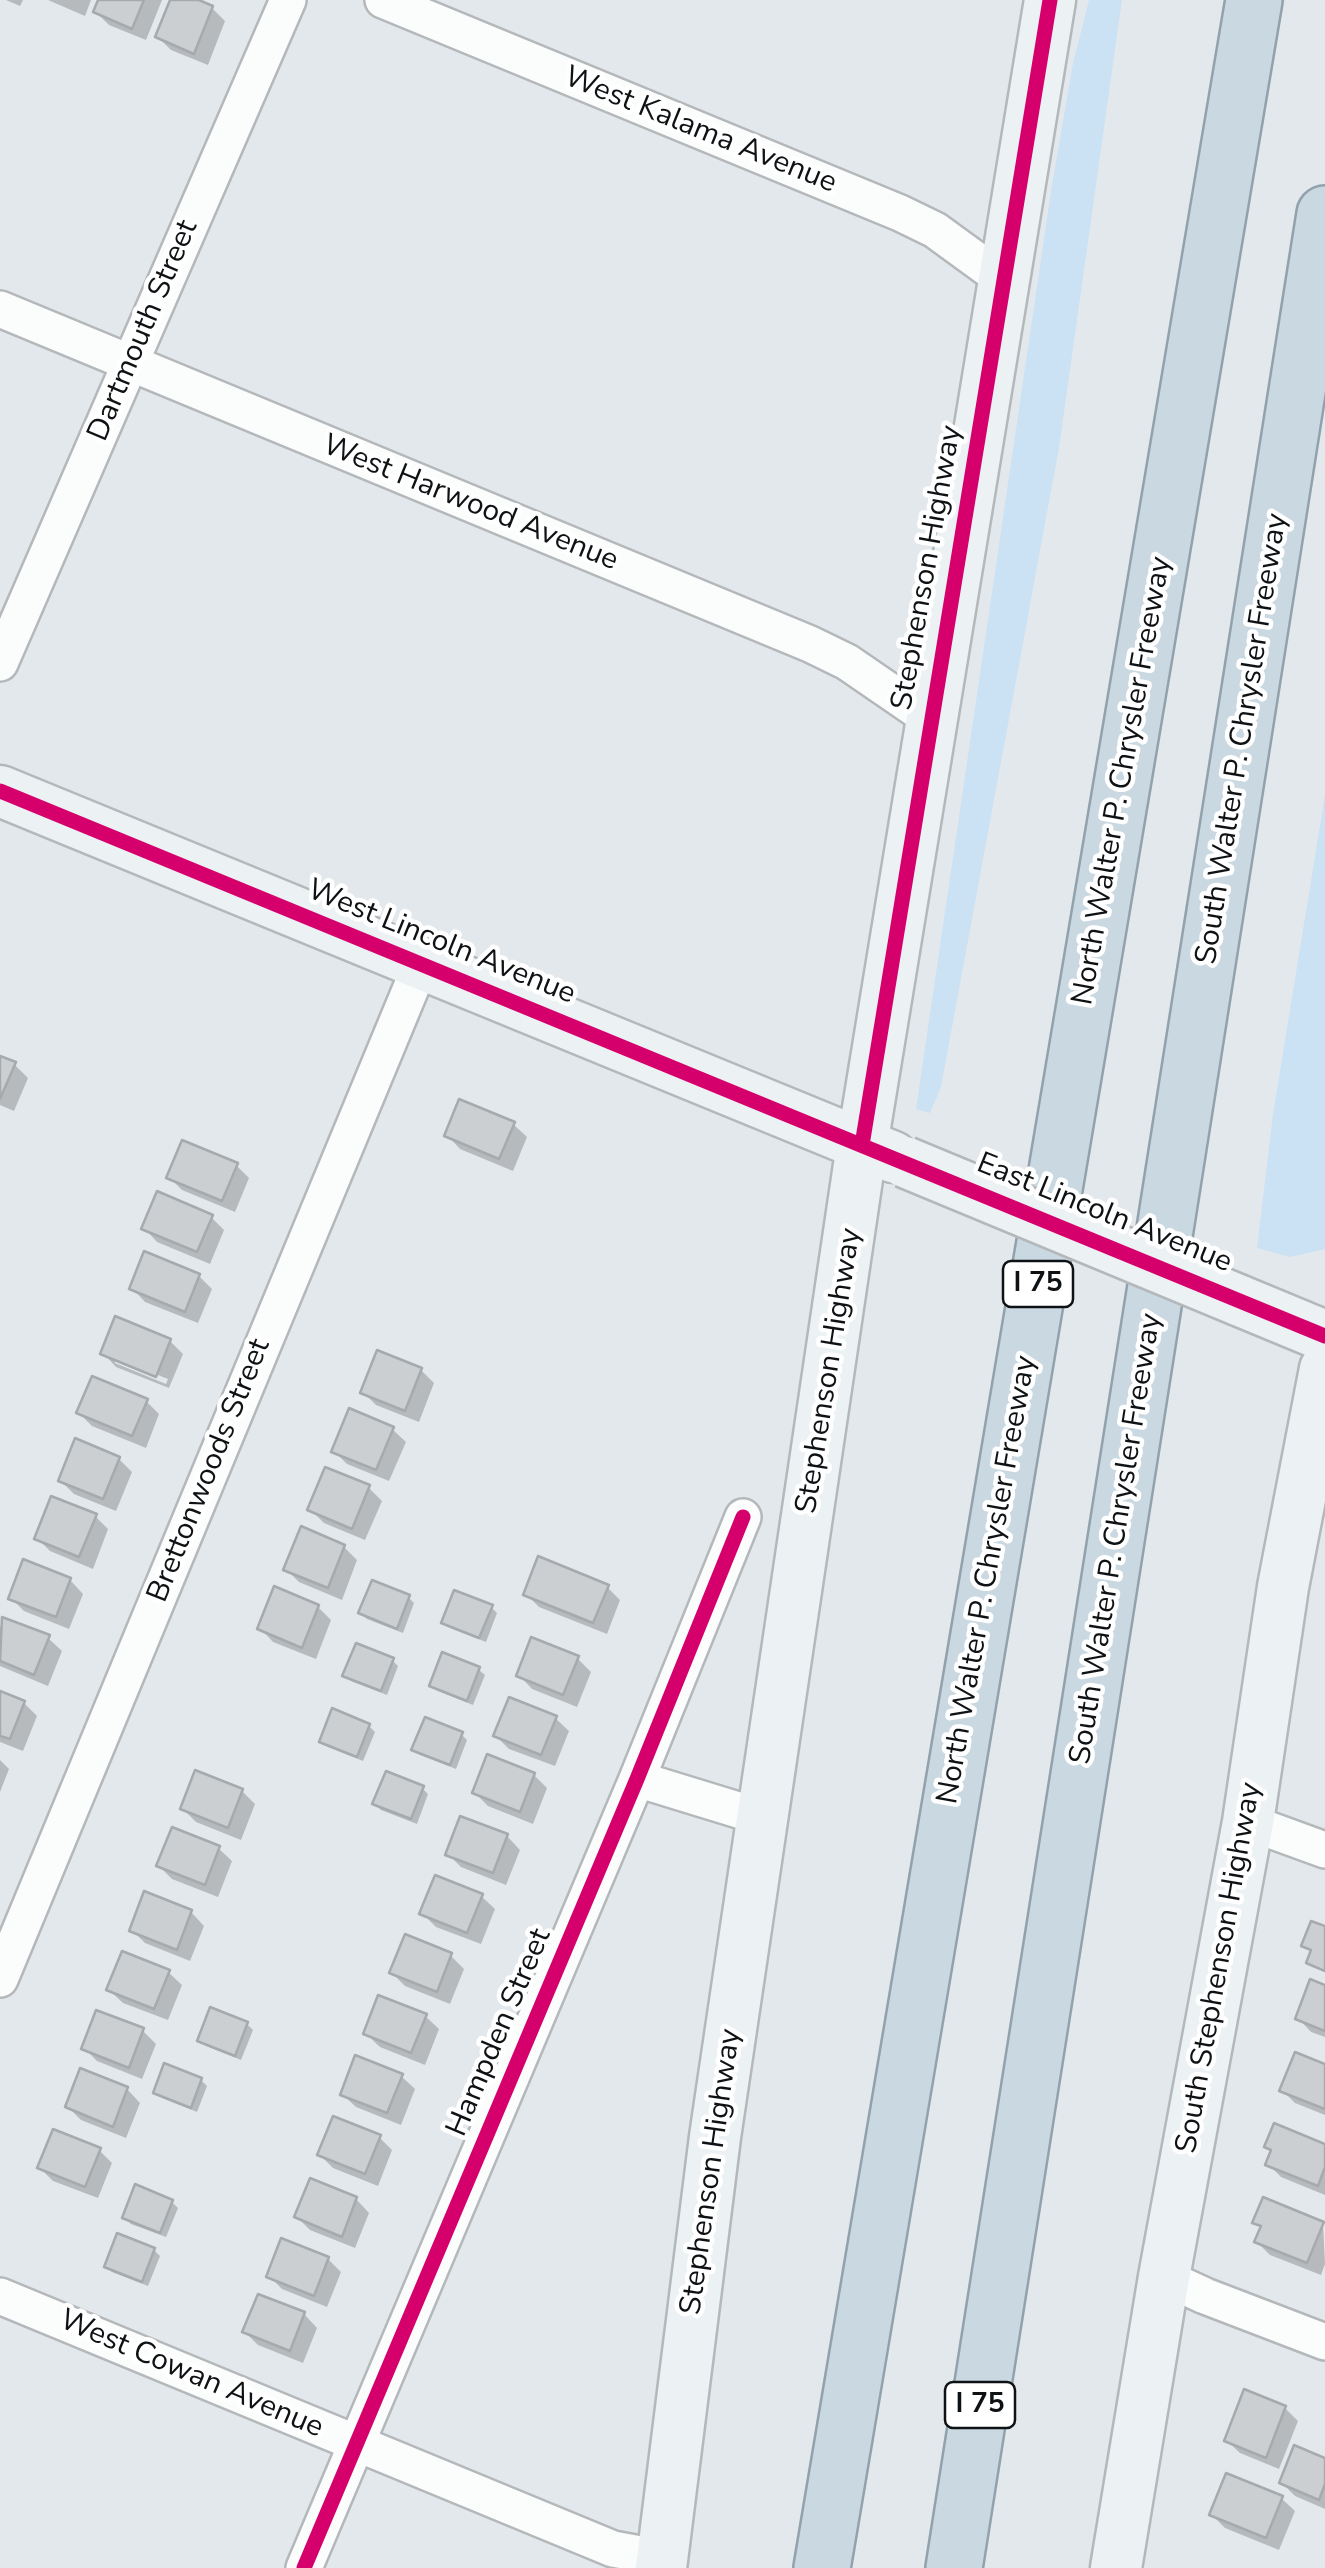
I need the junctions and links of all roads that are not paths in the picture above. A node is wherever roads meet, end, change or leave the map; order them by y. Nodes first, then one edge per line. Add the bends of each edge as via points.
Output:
1 (288, 0) edge
2 (384, 0) edge
3 (1050, 0) edge
4 (1254, 0) edge
5 (1325, 214) edge
6 (1006, 280) junction
7 (0, 309) edge
8 (130, 363) junction
9 (1325, 408) edge
10 (1262, 620) junction
11 (0, 663) edge
12 (930, 719) junction
13 (0, 791) edge
14 (421, 964) junction
15 (883, 1153) junction
16 (1325, 1336) edge
17 (1325, 1369) edge
18 (743, 1517) dead end
19 (637, 1779) junction
20 (761, 1817) junction
21 (1248, 1822) junction
22 (1325, 1850) edge
23 (0, 1979) edge
24 (1164, 2276) junction
25 (0, 2296) edge
26 (1325, 2342) edge
27 (356, 2443) junction
28 (662, 2563) edge
29 (304, 2568) edge
30 (822, 2568) edge
31 (954, 2568) edge
32 (1116, 2568) edge

1 - 8 street, Dartmouth Street
2 - 6 street, West Kalama Avenue via 900,213
3 - 6 main road, Stephenson Highway
4 - 30 highway, North Walter P. Chrysler Freeway / I 75
5 - 10 highway, South Walter P. Chrysler Freeway / I 75
6 - 12 main road, Stephenson Highway
7 - 8 street, West Harwood Avenue
8 - 11 street, Dartmouth Street
8 - 12 street, West Harwood Avenue via 810,644
9 - 10 highway
10 - 31 highway, South Walter P. Chrysler Freeway / I 75
12 - 15 main road, Stephenson Highway
13 - 14 main road, West Lincoln Avenue
14 - 15 main road, West Lincoln Avenue
14 - 23 street, Brettonwoods Street
15 - 16 main road, East Lincoln Avenue, bridge
15 - 20 main road, Stephenson Highway
17 - 21 main road, South Stephenson Highway
18 - 19 street, Hampden Street
19 - 20 street
19 - 27 street, Hampden Street
20 - 28 main road, Stephenson Highway
21 - 22 street
21 - 24 main road, South Stephenson Highway
24 - 26 street
24 - 32 main road, South Stephenson Highway
25 - 27 street, West Cowan Avenue
27 - 28 street, West Cowan Avenue
27 - 29 street, Hampden Street

